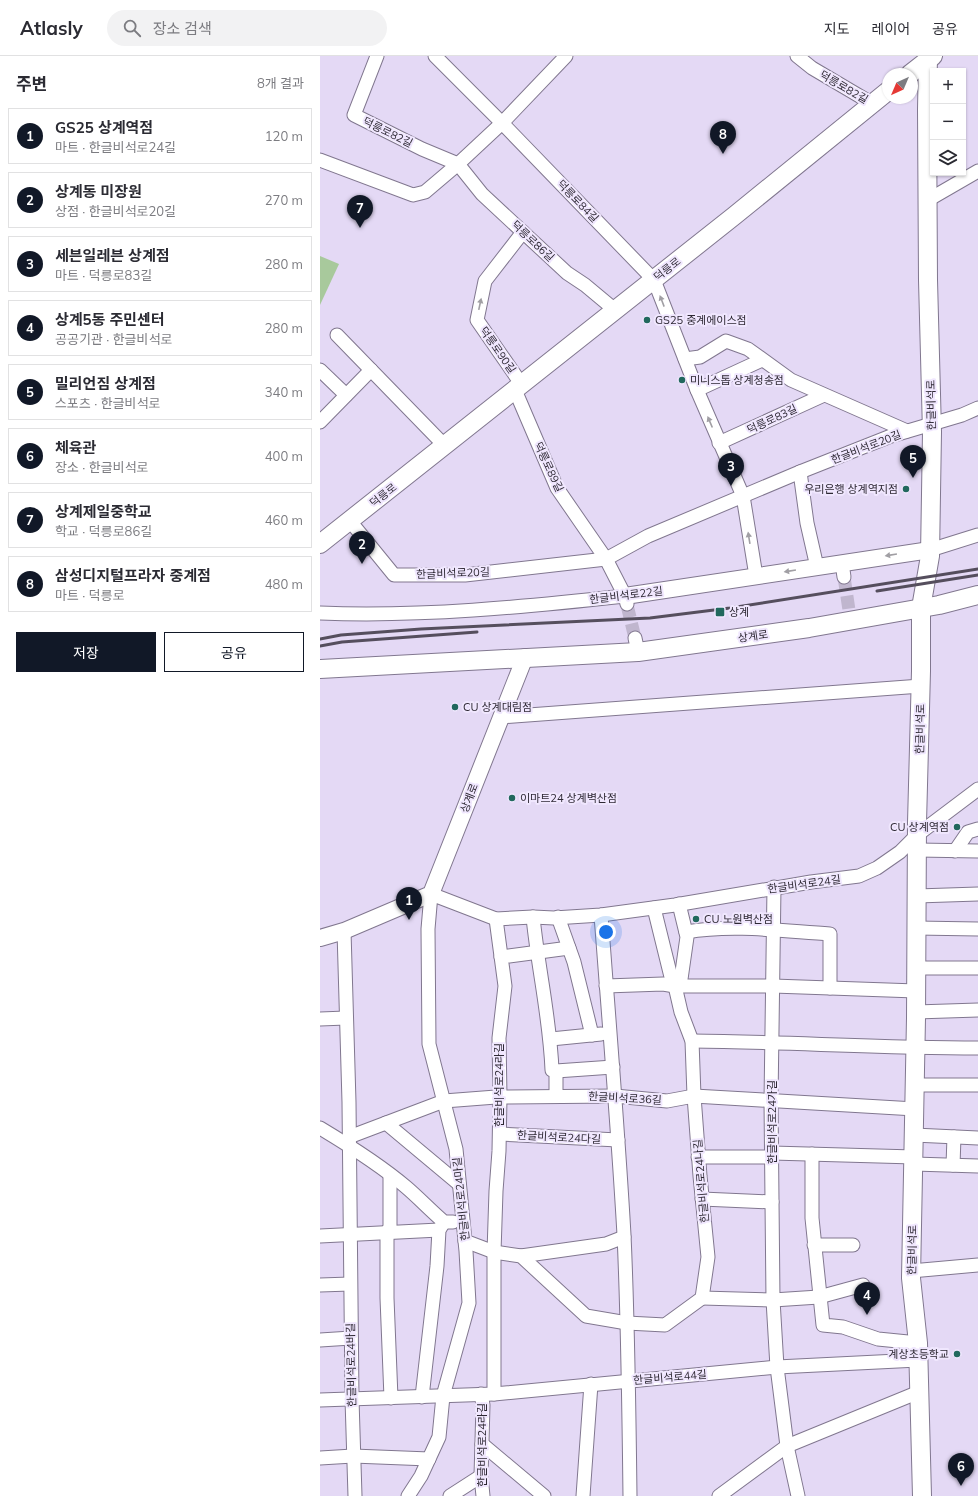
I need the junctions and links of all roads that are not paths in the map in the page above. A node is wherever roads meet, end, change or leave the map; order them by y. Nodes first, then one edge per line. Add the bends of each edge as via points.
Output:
1 (377, 56) edge
2 (435, 56) edge
3 (566, 56) edge
4 (797, 56) edge
5 (930, 57) edge
6 (917, 68) edge
7 (882, 97) edge
8 (873, 104) junction
9 (502, 123) junction
10 (320, 160) edge
11 (458, 164) junction
12 (978, 171) edge
13 (928, 200) junction
14 (523, 232) junction
15 (654, 280) junction
16 (615, 310) junction
17 (337, 335) dead end
18 (685, 359) junction
19 (762, 360) junction
20 (320, 370) edge
21 (371, 370) junction
22 (518, 388) junction
23 (697, 390) junction
24 (346, 395) junction
25 (824, 395) junction
26 (978, 408) edge
27 (320, 422) edge
28 (932, 424) junction
29 (907, 431) junction
30 (719, 443) junction
31 (446, 446) junction
32 (800, 472) junction
33 (743, 496) junction
34 (350, 521) junction
35 (978, 535) edge
36 (320, 544) edge
37 (930, 550) junction
38 (606, 559) junction
39 (817, 567) junction
40 (756, 576) junction
41 (978, 594) edge
42 (626, 600) junction
43 (921, 608) junction
44 (320, 613) edge
45 (525, 657) junction
46 (320, 669) edge
47 (921, 686) junction
48 (501, 717) junction
49 (978, 789) edge
50 (978, 829) edge
51 (917, 843) junction
52 (955, 851) junction
53 (978, 851) edge
54 (774, 888) junction
55 (431, 894) junction
56 (978, 894) edge
57 (917, 896) junction
58 (679, 904) junction
59 (654, 908) junction
60 (601, 915) junction
61 (533, 917) junction
62 (558, 917) junction
63 (496, 919) junction
64 (916, 928) junction
65 (978, 928) edge
66 (774, 930) junction
67 (344, 931) junction
68 (686, 932) junction
69 (320, 938) edge
70 (569, 948) junction
71 (538, 953) junction
72 (501, 958) junction
73 (916, 968) junction
74 (978, 968) edge
75 (606, 986) junction
76 (676, 986) junction
77 (773, 986) junction
78 (830, 988) junction
79 (916, 991) junction
80 (978, 1010) edge
81 (916, 1012) junction
82 (346, 1018) junction
83 (320, 1019) edge
84 (610, 1034) junction
85 (592, 1035) junction
86 (551, 1039) junction
87 (692, 1041) junction
88 (772, 1042) junction
89 (916, 1048) junction
90 (978, 1048) edge
91 (613, 1067) junction
92 (556, 1071) junction
93 (915, 1085) junction
94 (978, 1085) edge
95 (556, 1096) junction
96 (615, 1096) junction
97 (694, 1096) junction
98 (500, 1097) junction
99 (444, 1101) junction
100 (771, 1101) junction
101 (915, 1109) junction
102 (386, 1123) junction
103 (320, 1128) edge
104 (500, 1134) junction
105 (914, 1135) junction
106 (954, 1137) junction
107 (978, 1138) edge
108 (618, 1140) junction
109 (349, 1141) junction
110 (812, 1154) junction
111 (772, 1155) junction
112 (698, 1158) junction
113 (914, 1161) junction
114 (954, 1165) junction
115 (978, 1166) edge
116 (390, 1175) junction
117 (459, 1184) junction
118 (702, 1199) junction
119 (772, 1202) junction
120 (462, 1222) junction
121 (441, 1226) junction
122 (387, 1232) junction
123 (350, 1234) junction
124 (320, 1236) edge
125 (624, 1237) junction
126 (465, 1241) junction
127 (814, 1245) junction
128 (853, 1245) dead end
129 (494, 1252) junction
130 (521, 1256) junction
131 (978, 1265) edge
132 (911, 1271) junction
133 (350, 1284) junction
134 (320, 1285) edge
135 (863, 1285) dead end
136 (820, 1297) junction
137 (702, 1298) junction
138 (773, 1300) junction
139 (627, 1323) junction
140 (351, 1338) junction
141 (320, 1340) edge
142 (918, 1351) junction
143 (777, 1367) junction
144 (629, 1381) junction
145 (591, 1384) junction
146 (919, 1392) junction
147 (488, 1394) junction
148 (443, 1396) junction
149 (422, 1397) junction
150 (390, 1398) junction
151 (352, 1399) junction
152 (320, 1400) edge
153 (482, 1444) junction
154 (787, 1446) junction
155 (353, 1456) junction
156 (320, 1458) edge
157 (429, 1459) junction
158 (481, 1476) junction
159 (355, 1496) edge
160 (408, 1496) edge
161 (450, 1496) edge
162 (483, 1496) edge
163 (544, 1496) edge
164 (583, 1496) edge
165 (630, 1496) edge
166 (719, 1496) edge
167 (798, 1496) edge
168 (922, 1496) edge

1 - 11 street, 덕릉로82길 via 354,115
2 - 9 street, 덕릉로84길
3 - 9 street
4 - 8 street, 덕릉로82길 via 812,68
5 - 6 main road
5 - 13 main road, 한글비석로 via 927,110
7 - 8 main road, 덕릉로
8 - 15 main road, 덕릉로
9 - 11 street
9 - 15 street, 덕릉로84길
10 - 11 street via 413,195 426,192
11 - 14 street, 덕릉로86길 via 482,194
12 - 13 street
13 - 28 main road, 한글비석로
14 - 16 street, 덕릉로86길 via 567,273
22 -> 14 street, 덕릉로90길 via 477,320 485,281
15 - 16 main road, 덕릉로
18 -> 15 street
16 - 22 main road, 덕릉로
17 - 21 street
18 - 19 street via 700,357 726,341 748,349
18 - 23 street
19 - 23 street
19 - 25 street via 791,380
20 - 24 street
21 - 24 street
21 - 31 street
22 - 31 main road, 덕릉로
22 - 38 street, 덕릉로89길 via 557,488
30 -> 23 street
24 - 27 street
25 - 29 street
25 - 30 street, 덕릉로83길
26 - 28 street, 한글비석로20길
28 - 29 street, 한글비석로20길
28 - 37 main road, 한글비석로
29 - 32 street, 한글비석로20길
30 - 33 street
31 - 34 main road, 덕릉로
32 - 33 street, 한글비석로20길
32 - 39 street via 807,523
33 - 38 street, 한글비석로20길 via 648,536
40 -> 33 street
34 - 36 main road, 덕릉로
34 - 38 street, 한글비석로20길 via 394,575 465,575
35 - 37 street
37 -> 39 street, 한글비석로22길 via 843,570
37 - 43 main road, 한글비석로
38 - 42 street
39 -> 40 street, 한글비석로22길
40 - 42 street, 한글비석로22길
41 - 43 main road, 상계로
42 - 44 street, 한글비석로22길 via 470,611 360,615
43 - 45 main road, 상계로 via 850,615 809,628
43 - 47 main road, 한글비석로
45 - 46 main road, 상계로
45 - 48 street, 상계로
47 - 48 street
47 - 51 main road, 한글비석로
48 - 55 street, 상계로
49 - 51 street, 한글비석로24길
50 - 52 street via 968,832
51 - 52 street
51 - 54 street, 한글비석로24길 via 859,876
51 - 57 main road, 한글비석로
52 - 53 street
54 - 58 street, 한글비석로24길
54 - 66 street, 한글비석로24가길
55 - 63 street, 한글비석로24길
55 - 67 street
55 - 99 street, 한글비석로24마길 via 428,929 429,1044
56 - 57 street
57 - 64 main road, 한글비석로
58 - 59 street, 한글비석로24길
58 - 68 street
59 - 60 street, 한글비석로24길
59 - 76 street, 한글비석로24나길
60 - 62 street, 한글비석로24길
60 - 75 street, 한글비석로24다길
61 - 62 street, 한글비석로24길
61 - 63 street, 한글비석로24길
61 - 71 street
62 - 70 street
63 - 72 street, 한글비석로24라길
64 - 65 street
64 - 73 main road, 한글비석로
66 - 68 street via 721,929
66 - 77 street, 한글비석로24가길
66 - 78 street via 830,934
67 - 69 street
67 - 82 street, 한글비석로24바길
68 - 76 street
70 - 71 street
70 - 85 street
71 - 72 street
71 - 86 street
72 - 98 street, 한글비석로24라길 via 505,986 499,1038
73 - 74 street
73 - 79 main road, 한글비석로
75 - 76 street
75 - 84 street, 한글비석로24다길
76 - 77 street
76 - 87 street, 한글비석로24나길 via 681,1012
77 - 78 street
77 - 88 street, 한글비석로24가길
78 - 79 street
79 - 81 main road, 한글비석로
80 - 81 street
81 - 89 main road, 한글비석로
82 - 83 street
82 - 109 street, 한글비석로24바길
84 - 85 street
84 - 91 street, 한글비석로24다길
85 - 86 street
86 - 92 street via 552,1070
87 - 88 street
87 - 97 street, 한글비석로24나길
88 - 89 street
88 - 100 street, 한글비석로24가길
89 - 90 street
89 - 93 main road, 한글비석로
91 - 92 street
91 - 96 street, 한글비석로24다길
92 - 95 street
93 - 94 street
93 - 101 main road, 한글비석로
95 - 96 street, 한글비석로36길
95 - 98 street, 한글비석로36길
96 - 97 street, 한글비석로36길 via 667,1101
96 - 108 street, 한글비석로24다길
97 - 100 street, 한글비석로36길
97 - 112 street, 한글비석로24나길
98 - 99 street, 한글비석로36길
98 - 104 street, 한글비석로24라길
99 - 102 street, 한글비석로36길
99 - 117 street, 한글비석로24마길 via 456,1149
100 - 101 street, 한글비석로36길
100 - 111 street, 한글비석로24가길
101 - 105 main road, 한글비석로
102 - 109 street, 한글비석로36길
102 - 117 street
103 - 109 street
104 - 108 street, 한글비석로24다길
104 - 129 street, 한글비석로24라길
105 - 106 street
105 - 113 main road, 한글비석로
106 - 107 street
106 - 114 street
108 - 125 street, 한글비석로24다길
109 - 116 street
109 - 123 street, 한글비석로24바길
110 - 111 street
110 - 113 street
110 - 127 street
111 - 112 street
111 - 119 street, 한글비석로24가길
112 - 118 street, 한글비석로24나길
113 - 114 street
113 - 132 main road, 한글비석로
114 - 115 street
116 - 121 street via 406,1187
116 - 122 street via 390,1226
117 - 120 street, 한글비석로24마길
118 - 119 street
118 - 137 street, 한글비석로24나길 via 708,1257
119 - 138 street, 한글비석로24가길
120 - 121 street
120 - 126 street, 한글비석로24마길
121 - 122 street
121 - 149 street
122 - 123 street
122 - 150 street
123 - 124 street
123 - 133 street, 한글비석로24바길
125 - 130 street via 606,1244
125 - 139 street, 한글비석로24다길
126 - 129 street
126 - 148 street, 한글비석로24마길 via 469,1303
127 - 128 street
127 - 136 street
129 - 130 street
129 - 147 street, 한글비석로24라길
130 - 139 street via 586,1316
131 - 132 street
132 - 142 main road, 한글비석로
133 - 134 street
133 - 140 street, 한글비석로24바길
135 - 136 street
136 - 138 street
136 - 142 street via 824,1325 843,1327
137 - 138 street
137 - 139 street via 664,1325
138 - 143 street, 한글비석로24가길
139 - 144 street, 한글비석로24다길
140 - 141 street
140 - 151 street, 한글비석로24바길
142 - 143 street, 한글비석로44길
142 - 146 main road, 한글비석로
143 - 144 street, 한글비석로44길
143 - 154 street, 한글비석로24가길
144 - 145 street, 한글비석로44길
144 - 165 street, 한글비석로24다길
145 - 147 street, 한글비석로44길
145 - 164 street
146 - 154 street
146 - 168 main road, 한글비석로
147 - 148 street, 한글비석로44길
147 - 153 street, 한글비석로24라길 via 483,1405
148 - 149 street, 한글비석로44길
148 - 157 street, 한글비석로24마길 via 439,1437
149 - 150 street, 한글비석로44길
150 - 151 street, 한글비석로44길
151 - 152 street, 한글비석로44길
151 - 155 street, 한글비석로24바길
153 - 158 street, 한글비석로24라길
153 - 163 street
154 - 166 street
154 - 167 street, 한글비석로24가길
155 - 156 street
155 - 157 street
155 - 159 street, 한글비석로24바길
157 - 160 street, 한글비석로24마길
158 - 161 street
158 - 162 street, 한글비석로24라길

